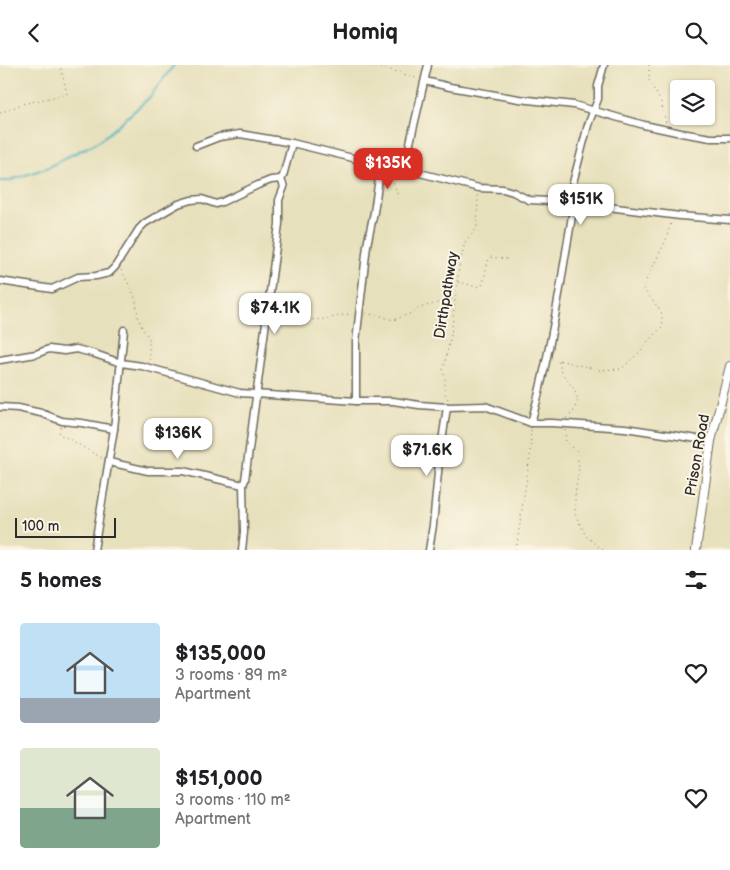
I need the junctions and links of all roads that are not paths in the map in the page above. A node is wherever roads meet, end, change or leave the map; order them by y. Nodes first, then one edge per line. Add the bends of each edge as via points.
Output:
1 (428, 65) edge
2 (604, 65) edge
3 (425, 81) junction
4 (594, 111) junction
5 (730, 137) edge
6 (292, 143) junction
7 (196, 146) dead end
8 (381, 165) junction
9 (401, 169) junction
10 (281, 179) junction
11 (571, 202) junction
12 (730, 220) edge
13 (0, 281) edge
14 (124, 330) dead end
15 (0, 361) edge
16 (121, 363) junction
17 (730, 366) edge
18 (256, 393) junction
19 (356, 401) junction
20 (0, 407) edge
21 (449, 407) junction
22 (531, 423) junction
23 (114, 429) junction
24 (711, 441) junction
25 (109, 462) junction
26 (243, 485) junction
27 (94, 550) edge
28 (242, 550) edge
29 (429, 550) edge
30 (696, 550) edge

1 - 3 street
2 - 4 street
3 - 4 street
3 - 9 street
4 - 5 street via 668,130 711,138
4 - 11 street
6 - 7 street via 240,134 219,137
6 - 8 street
6 - 10 street
8 - 9 street
8 - 19 street via 367,245 356,342
9 - 11 street via 479,189 503,189 529,200
10 - 13 street via 271,180 216,204 202,199 178,204 145,223 109,273 78,277 52,289
10 - 18 street via 284,187 279,200 279,224
11 - 12 street
11 - 22 street via 568,246
14 - 16 street
15 - 16 street via 49,349 76,349
16 - 18 street via 240,393
16 - 23 street
17 - 24 street, Prison Road
18 - 19 street
18 - 26 street
19 - 21 street
20 - 23 street
21 - 22 street via 485,406
21 - 29 street
22 - 24 street via 625,428
23 - 25 street
24 - 30 street, Prison Road
25 - 26 street via 148,471 182,471
25 - 27 street
26 - 28 street

